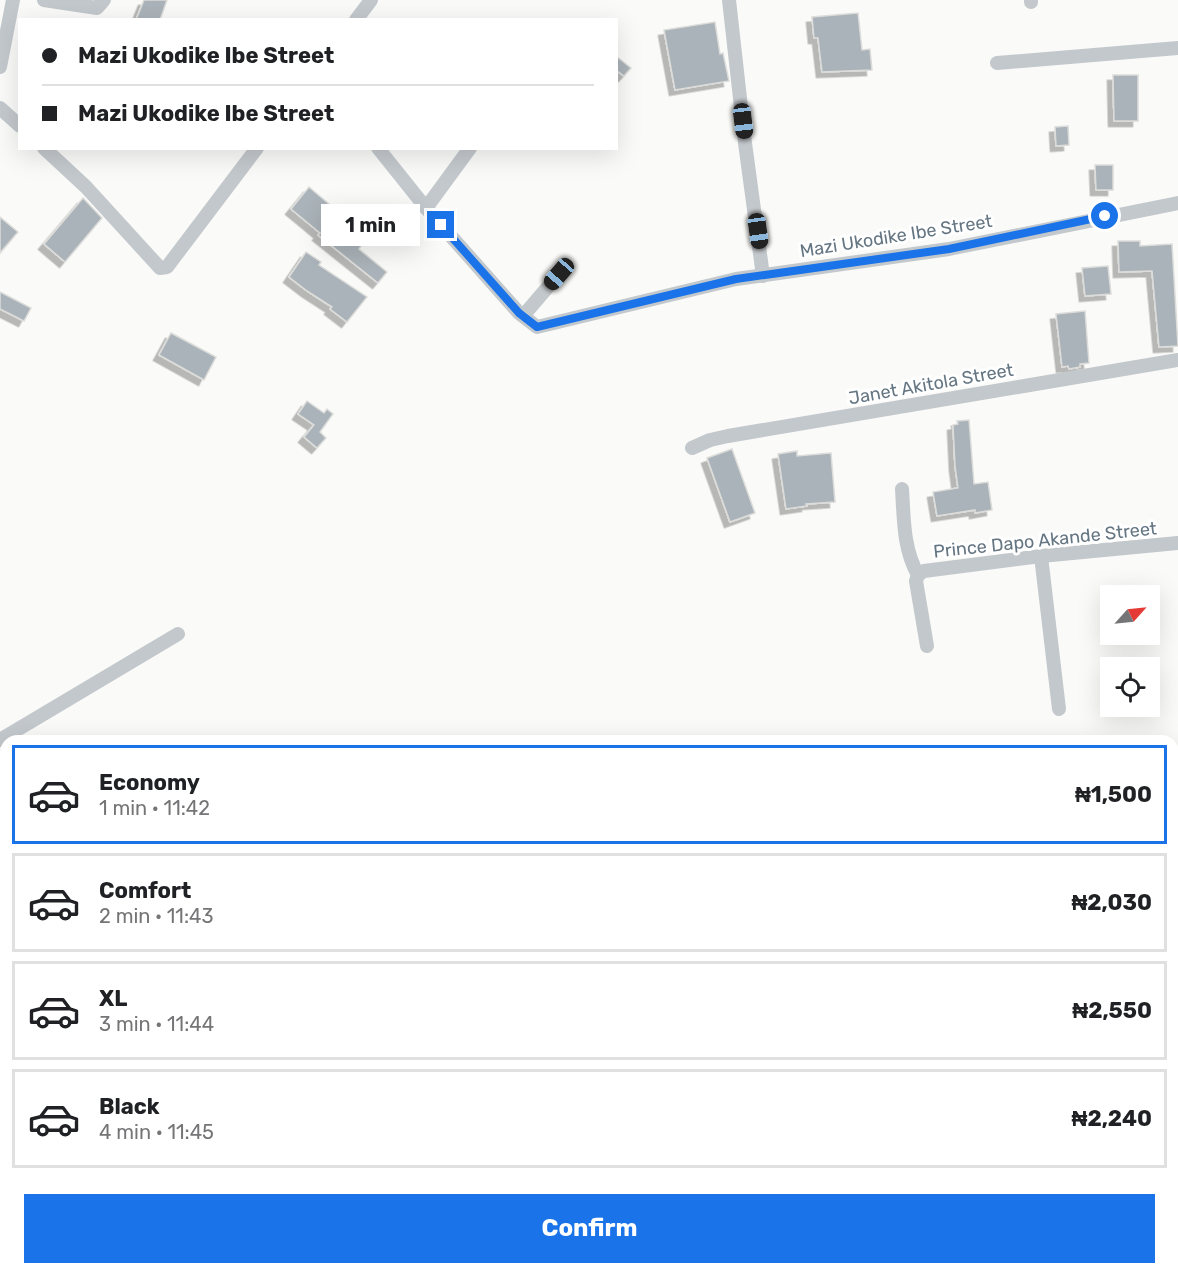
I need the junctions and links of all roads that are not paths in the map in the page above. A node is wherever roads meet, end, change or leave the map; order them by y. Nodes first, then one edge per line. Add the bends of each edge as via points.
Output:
1 (13, 0) edge
2 (44, 0) edge
3 (104, 0) edge
4 (371, 0) edge
5 (729, 0) edge
6 (358, 18) edge
7 (1178, 48) edge
8 (997, 63) dead end
9 (0, 67) edge
10 (0, 108) edge
11 (18, 124) edge
12 (46, 150) edge
13 (255, 150) edge
14 (380, 150) edge
15 (469, 150) edge
16 (1178, 202) edge
17 (426, 208) junction
18 (559, 274) dead end
19 (764, 276) junction
20 (523, 316) junction
21 (1178, 360) edge
22 (692, 448) dead end
23 (902, 489) dead end
24 (1178, 543) edge
25 (1041, 556) junction
26 (918, 575) junction
27 (178, 634) dead end
28 (927, 646) dead end
29 (1059, 710) dead end
30 (8, 735) edge

1 - 9 street
2 - 3 street via 97,8
4 - 6 street
5 - 19 street
7 - 8 street
10 - 11 street
12 - 13 street via 160,268 167,267
14 - 17 street
15 - 17 street
16 - 19 street, Mazi Ukodike Ibe Street via 949,249
17 - 20 street
18 - 20 street
19 - 20 street, Mazi Ukodike Ibe Street via 736,279 537,327
21 - 22 street, Janet Akitola Street via 728,436
23 - 26 street via 906,547
24 - 25 street, Prince Dapo Akande Street
25 - 26 street, Prince Dapo Akande Street
25 - 29 street
26 - 28 street, Prince Dapo Akande Street
27 - 30 street

